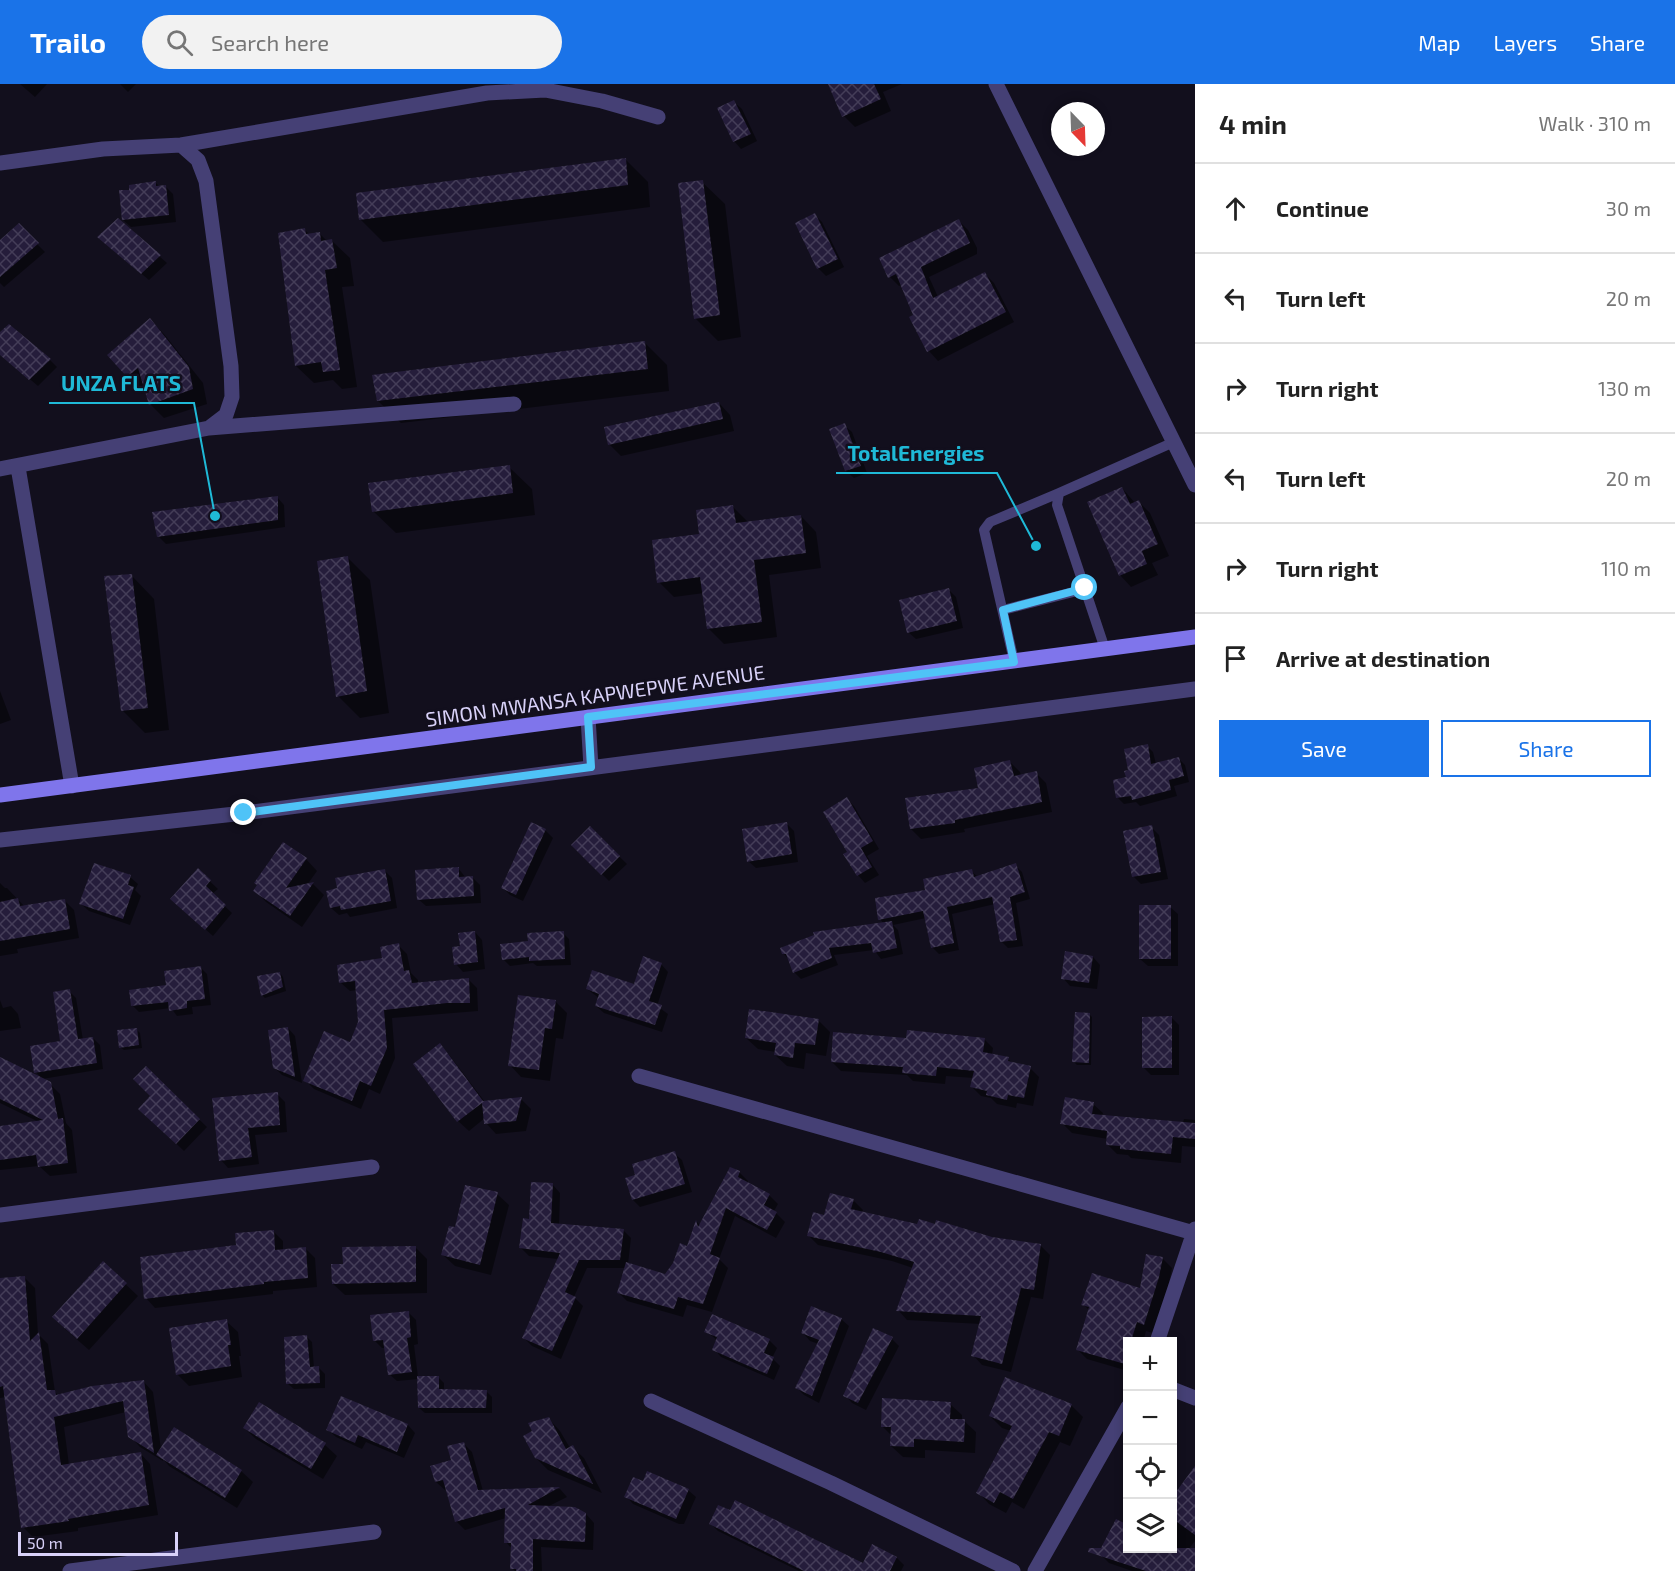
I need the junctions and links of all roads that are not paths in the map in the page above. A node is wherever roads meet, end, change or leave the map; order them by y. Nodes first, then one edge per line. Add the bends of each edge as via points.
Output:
1 (996, 84) edge
2 (658, 117) dead end
3 (181, 145) junction
4 (0, 163) edge
5 (514, 404) dead end
6 (209, 428) junction
7 (1174, 442) junction
8 (18, 467) junction
9 (0, 469) edge
10 (1195, 485) edge
11 (1059, 493) junction
12 (1085, 588) junction
13 (1003, 610) junction
14 (1195, 637) edge
15 (1105, 649) junction
16 (1014, 662) junction
17 (1195, 689) edge
18 (588, 717) junction
19 (591, 767) junction
20 (72, 786) junction
21 (0, 795) edge
22 (0, 840) edge
23 (639, 1076) dead end
24 (372, 1167) dead end
25 (0, 1215) edge
26 (1194, 1231) edge
27 (1158, 1337) edge
28 (1177, 1391) edge
29 (1195, 1398) edge
30 (651, 1401) dead end
31 (1123, 1416) edge
32 (374, 1532) dead end
33 (70, 1571) edge
34 (1013, 1571) edge
35 (1035, 1571) edge

1 - 7 street
2 - 3 street via 545,90 487,93
3 - 4 street via 103,148
3 - 6 street via 198,160 206,181 231,366 232,397 226,415
5 - 6 street
6 - 8 street
7 - 10 street
7 - 11 lane
8 - 9 street
8 - 20 street
11 - 12 lane via 1057,505
11 - 13 lane via 990,522 984,530
12 - 13 lane
12 - 15 lane
13 - 16 lane
14 - 15 main road, SIMON MWANSA KAPWEPWE AVENUE
15 - 16 main road, SIMON MWANSA KAPWEPWE AVENUE
16 - 18 main road, SIMON MWANSA KAPWEPWE AVENUE
17 - 19 street
18 - 19 street
18 - 20 main road, SIMON MWANSA KAPWEPWE AVENUE
19 - 22 street via 244,813
20 - 21 main road, SIMON MWANSA KAPWEPWE AVENUE
23 - 26 street
24 - 25 street
26 - 27 street
28 - 29 street
30 - 34 street
31 - 35 street
32 - 33 street

